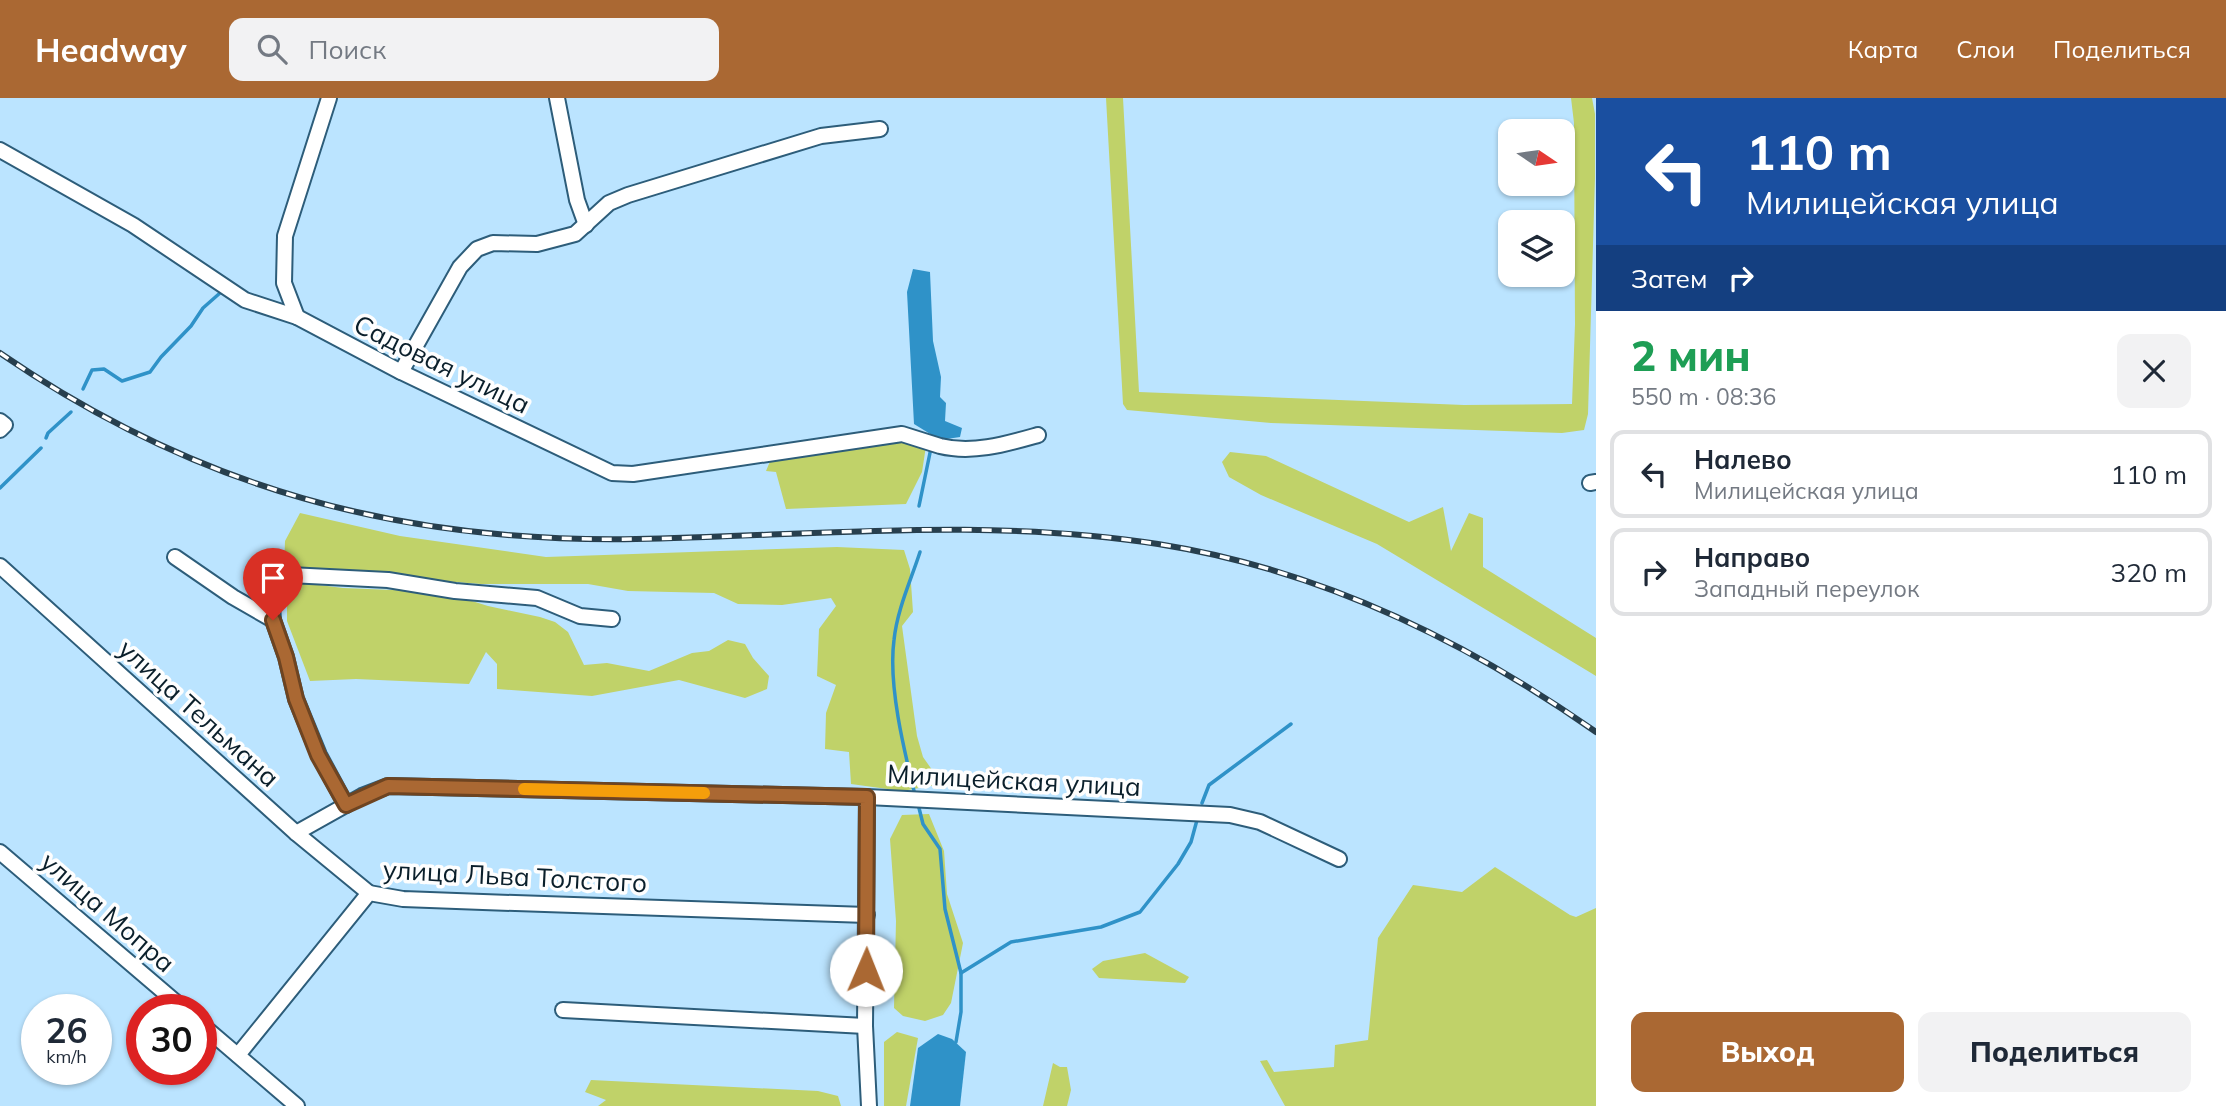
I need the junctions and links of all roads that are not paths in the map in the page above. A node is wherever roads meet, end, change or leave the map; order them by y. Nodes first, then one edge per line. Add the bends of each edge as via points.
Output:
1 (330, 98) edge
2 (557, 98) edge
3 (880, 129) dead end
4 (0, 150) edge
5 (586, 225) junction
6 (296, 317) junction
7 (401, 372) junction
8 (1038, 435) dead end
9 (175, 557) dead end
10 (0, 566) edge
11 (612, 619) dead end
12 (273, 620) junction
13 (867, 797) junction
14 (346, 805) junction
15 (296, 833) junction
16 (0, 852) edge
17 (1339, 859) dead end
18 (369, 893) junction
19 (867, 915) junction
20 (166, 994) edge
21 (563, 1010) dead end
22 (865, 1026) junction
23 (217, 1037) edge
24 (238, 1055) junction
25 (297, 1106) edge
26 (869, 1106) edge

1 - 6 street via 285,236 284,283
2 - 5 street
3 - 5 street via 821,136 628,195 609,204
4 - 6 street, Садовая улица via 133,225 245,300
5 - 7 street via 575,234 537,244 493,243 477,249 460,267
6 - 7 street, Садовая улица
7 - 8 street, Садовая улица via 612,473 633,474 902,434 958,448 992,448
9 - 12 street
10 - 15 street, улица Тельмана
11 - 12 street via 580,616 537,598 387,580 270,574
12 - 14 street via 300,710
13 - 14 street, Милицейская улица via 388,786
13 - 17 street, Милицейская улица via 1230,815 1260,821
13 - 19 street
14 - 15 street, Милицейская улица
15 - 18 street, улица Тельмана
16 - 20 street, улица Мопра
18 - 19 street, улица Льва Толстого via 403,899
18 - 24 street, улица Льва Толстого
19 - 22 street
21 - 22 street
22 - 26 street
23 - 24 street
24 - 25 street

